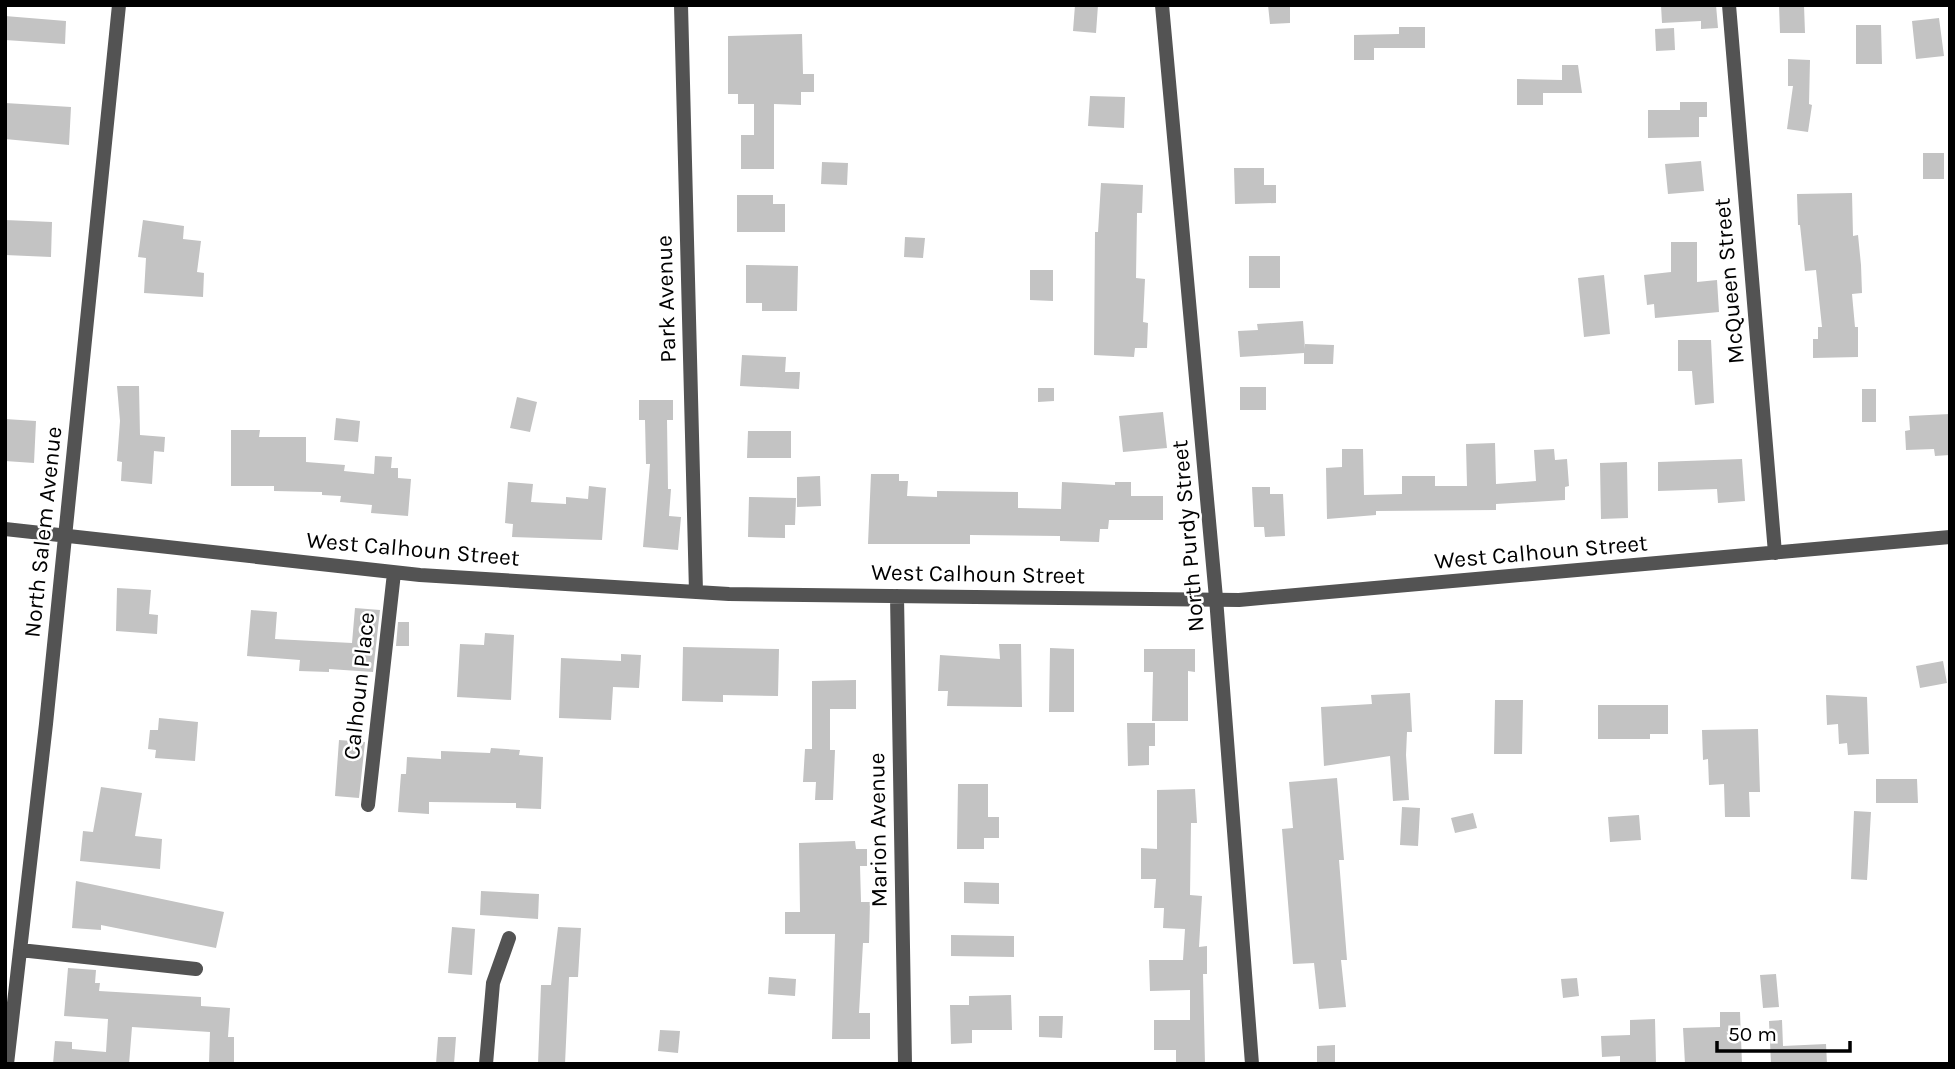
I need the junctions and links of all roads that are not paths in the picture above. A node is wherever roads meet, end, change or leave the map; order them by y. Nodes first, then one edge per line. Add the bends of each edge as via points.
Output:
1 (120, 5) edge
2 (681, 5) edge
3 (1162, 5) edge
4 (1729, 5) edge
5 (5, 529) edge
6 (65, 535) junction
7 (1950, 537) edge
8 (1775, 553) junction
9 (394, 573) junction
10 (696, 592) junction
11 (897, 596) junction
12 (1216, 598) junction
13 (368, 805) dead end
14 (509, 938) dead end
15 (20, 950) junction
16 (196, 969) dead end
17 (7, 1064) edge
18 (486, 1064) edge
19 (905, 1064) edge
20 (1252, 1064) edge

1 - 6 street, North Salem Avenue
2 - 10 street, Park Avenue
3 - 12 street, North Purdy Street
4 - 8 street, McQueen Street
5 - 6 street, West Calhoun Street
6 - 9 street, West Calhoun Street
6 - 15 street, North Salem Avenue
7 - 8 street, West Calhoun Street
8 - 12 street, West Calhoun Street via 1315,595
9 - 10 street, West Calhoun Street
9 - 13 street, Calhoun Place
10 - 11 street, West Calhoun Street
11 - 12 street, West Calhoun Street
11 - 19 street, Marion Avenue
12 - 20 street, North Purdy Street
14 - 18 street via 493,983
15 - 16 street
15 - 17 street, North Salem Avenue

